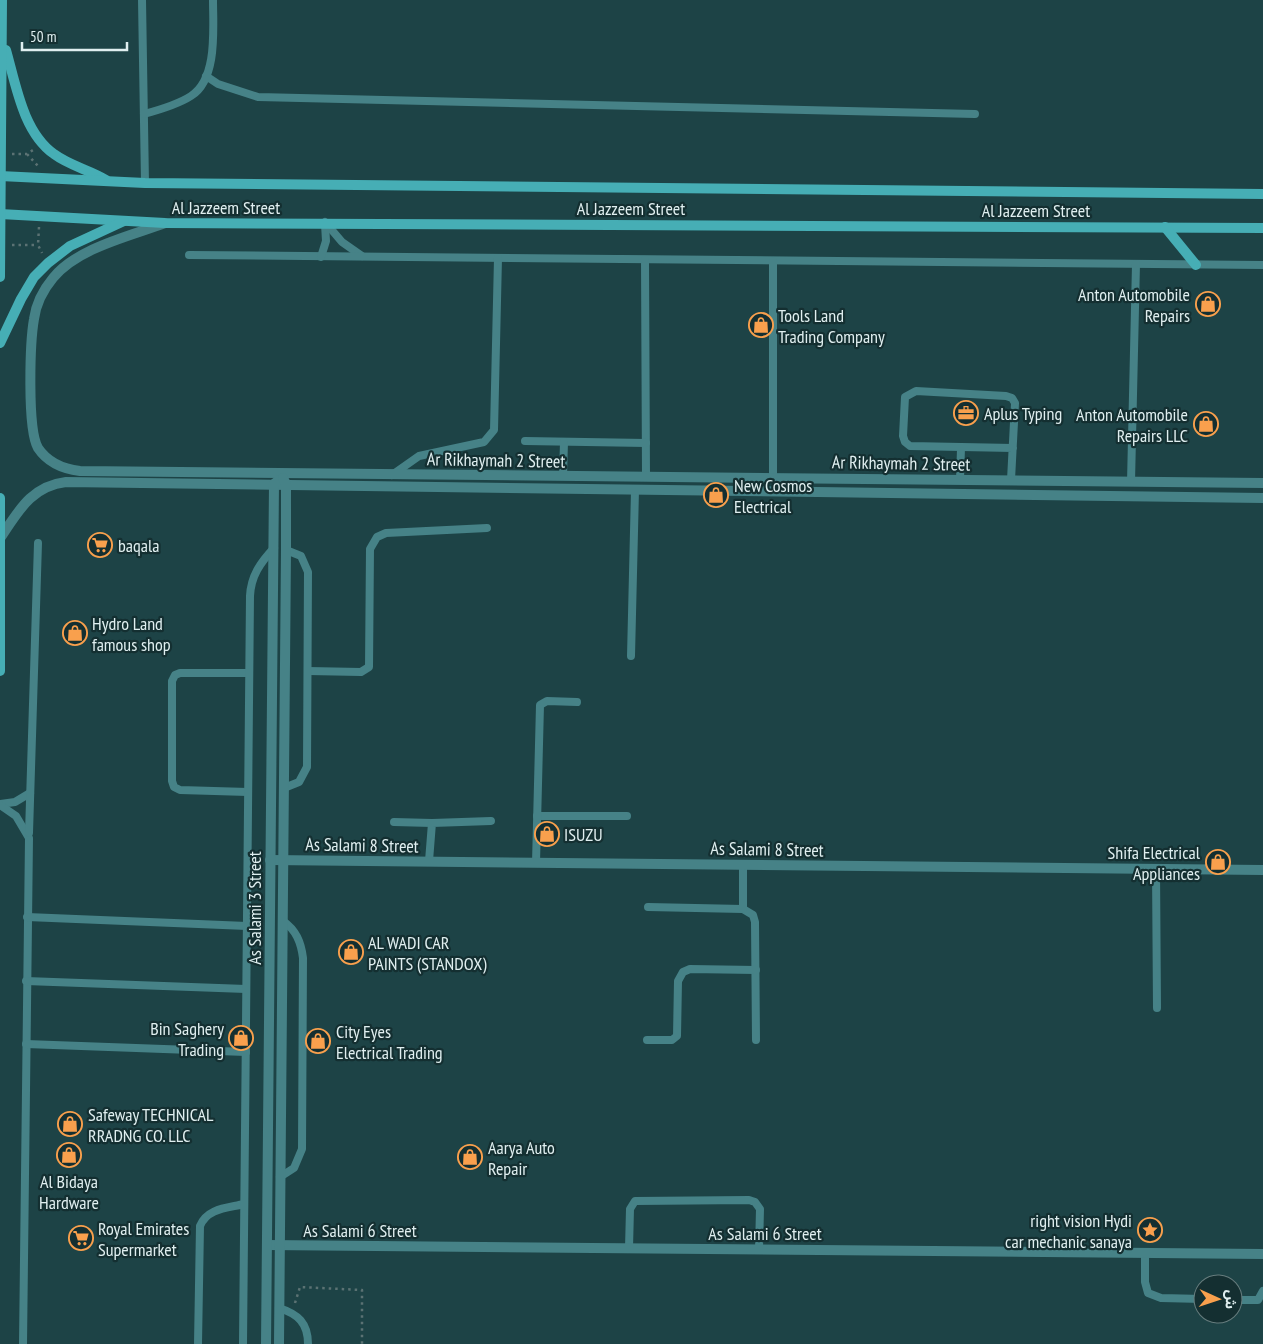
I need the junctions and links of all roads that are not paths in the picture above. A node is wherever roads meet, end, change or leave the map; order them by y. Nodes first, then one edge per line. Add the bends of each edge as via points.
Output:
1 (2, 0) edge
2 (142, 0) edge
3 (213, 0) edge
4 (2, 39) junction
5 (206, 76) junction
6 (144, 114) junction
7 (975, 114) dead end
8 (1, 176) edge
9 (107, 181) junction
10 (145, 183) junction
11 (1263, 194) edge
12 (0, 213) edge
13 (124, 221) junction
14 (325, 222) junction
15 (165, 223) junction
16 (1165, 227) junction
17 (1263, 228) edge
18 (1, 244) edge
19 (189, 255) dead end
20 (321, 257) junction
21 (363, 257) junction
22 (498, 258) junction
23 (645, 260) junction
24 (773, 261) junction
25 (1136, 264) junction
26 (1196, 265) junction
27 (1263, 265) edge
28 (0, 276) edge
29 (0, 344) edge
30 (524, 441) dead end
31 (564, 442) junction
32 (646, 443) junction
33 (961, 448) junction
34 (1013, 448) junction
35 (392, 475) junction
36 (563, 476) junction
37 (646, 477) junction
38 (772, 478) junction
39 (282, 479) junction
40 (960, 480) junction
41 (1011, 480) junction
42 (1131, 482) junction
43 (1179, 482) junction
44 (1263, 483) edge
45 (274, 484) junction
46 (635, 490) junction
47 (1179, 497) junction
48 (0, 498) edge
49 (1263, 498) edge
50 (487, 528) dead end
51 (1, 537) edge
52 (38, 543) dead end
53 (274, 548) junction
54 (286, 550) junction
55 (631, 656) dead end
56 (0, 671) edge
57 (308, 671) junction
58 (249, 673) junction
59 (577, 702) dead end
60 (284, 788) junction
61 (248, 792) junction
62 (30, 793) junction
63 (0, 804) edge
64 (537, 816) junction
65 (627, 816) dead end
66 (491, 821) dead end
67 (394, 822) dead end
68 (432, 823) junction
69 (29, 838) junction
70 (270, 860) junction
71 (283, 860) junction
72 (429, 862) junction
73 (536, 863) junction
74 (743, 865) junction
75 (1156, 869) junction
76 (1263, 870) edge
77 (648, 908) dead end
78 (743, 910) junction
79 (27, 917) junction
80 (283, 920) junction
81 (247, 926) junction
82 (756, 970) junction
83 (26, 981) junction
84 (246, 989) junction
85 (1157, 1008) dead end
86 (648, 1040) dead end
87 (756, 1040) dead end
88 (26, 1044) junction
89 (246, 1052) junction
90 (280, 1177) junction
91 (244, 1204) junction
92 (267, 1245) junction
93 (279, 1245) junction
94 (629, 1248) junction
95 (759, 1249) junction
96 (1145, 1253) junction
97 (1263, 1254) edge
98 (1263, 1291) edge
99 (1193, 1299) edge
100 (1243, 1300) edge
101 (279, 1308) junction
102 (23, 1344) edge
103 (198, 1344) edge
104 (243, 1344) edge
105 (266, 1344) edge
106 (278, 1344) edge
107 (308, 1344) edge

1 - 4 street
2 - 6 lane
3 - 5 lane via 212,52
4 - 8 street
4 - 9 street via 22,106 42,144 66,162
5 - 6 lane via 193,95
5 - 7 lane via 218,84 258,97
6 - 10 lane
8 - 9 street, Al Jazzeem Street
8 - 12 street
9 - 10 street, Al Jazzeem Street
10 - 11 street, Al Jazzeem Street
12 - 13 street, Al Jazzeem Street
12 - 18 street
13 - 15 street, Al Jazzeem Street
13 - 29 street via 70,246 48,263 21,299
14 - 15 street, Al Jazzeem Street
14 - 16 street, Al Jazzeem Street
14 - 20 lane via 326,240
14 - 21 lane via 342,242
15 - 39 street, Ar Rikhaymah 2 Street via 71,261 54,276 41,296 32,330 32,421 38,446 56,465 72,470
16 - 17 street, Al Jazzeem Street
16 - 26 street
18 - 28 street
19 - 20 lane
20 - 21 lane
21 - 22 lane
22 - 23 lane
22 - 35 lane via 494,430 484,442 419,456
23 - 24 lane
23 - 32 lane
24 - 25 lane
24 - 38 lane
25 - 26 lane
25 - 42 lane
26 - 27 lane
30 - 31 lane
31 - 32 lane
31 - 36 lane
32 - 37 lane
33 - 34 lane
33 - 34 lane via 907,445 903,436 904,401 908,394 1009,396 1015,403
33 - 40 lane
34 - 41 lane
35 - 36 street, Ar Rikhaymah 2 Street
35 - 39 street via 382,481
36 - 37 street, Ar Rikhaymah 2 Street
37 - 38 street, Ar Rikhaymah 2 Street
38 - 40 street, Ar Rikhaymah 2 Street
39 - 45 street, Ar Rikhaymah 2 Street
39 - 46 street, Ar Rikhaymah 2 Street
39 - 54 street, As Salami 3 Street
40 - 41 street, Ar Rikhaymah 2 Street
41 - 42 street, Ar Rikhaymah 2 Street
42 - 43 street, Ar Rikhaymah 2 Street
43 - 44 street, Ar Rikhaymah 2 Street
43 - 47 street
45 - 51 street, Ar Rikhaymah 2 Street via 56,483 29,497
45 - 53 street, As Salami 3 Street
46 - 47 street, Ar Rikhaymah 2 Street
46 - 55 lane
47 - 49 street, Ar Rikhaymah 2 Street
48 - 51 street
50 - 57 lane via 386,533 376,537 370,549 369,667 361,672
51 - 56 street
52 - 62 lane
53 - 58 lane via 256,569 250,587
53 - 70 street, As Salami 3 Street
54 - 57 lane via 301,556 308,572
54 - 60 street, As Salami 3 Street
57 - 60 lane via 307,767 299,782
58 - 61 lane
58 - 61 lane via 180,673 172,681 174,787 180,790
59 - 64 lane via 544,702 540,705
60 - 71 street, As Salami 3 Street
61 - 81 lane
62 - 63 lane via 15,802
62 - 69 lane
63 - 69 lane via 16,816
64 - 65 lane
64 - 73 lane
66 - 68 lane
67 - 68 lane
68 - 72 lane
69 - 79 lane
70 - 71 street, As Salami 8 Street
70 - 92 street, As Salami 3 Street
71 - 72 street, As Salami 8 Street
71 - 80 street, As Salami 3 Street
72 - 73 street, As Salami 8 Street
73 - 74 street, As Salami 8 Street
74 - 75 street, As Salami 8 Street
74 - 78 lane
75 - 76 street, As Salami 8 Street
75 - 85 lane
77 - 78 lane
78 - 82 lane via 755,918
79 - 81 lane
79 - 83 lane
80 - 90 street, As Salami 3 Street
80 - 90 lane via 296,934 303,958 302,1149 294,1168
81 - 84 lane
82 - 86 lane via 690,969 683,972 678,981 676,1036 672,1040
82 - 87 lane
83 - 84 lane
83 - 88 lane
84 - 89 lane
88 - 89 lane
88 - 102 lane
89 - 91 lane
90 - 93 street, As Salami 3 Street
91 - 103 lane via 211,1212 200,1226
91 - 104 lane
92 - 93 street, As Salami 6 Street
92 - 105 street, As Salami 3 Street
93 - 94 street, As Salami 6 Street
93 - 101 street, As Salami 3 Street
94 - 95 street, As Salami 6 Street
94 - 95 lane via 630,1209 635,1201 749,1200 760,1209
95 - 96 street, As Salami 6 Street
96 - 97 street, As Salami 6 Street
96 - 99 lane via 1148,1293 1161,1298
98 - 100 lane via 1258,1300
101 - 106 street, As Salami 3 Street
101 - 107 lane via 293,1312 304,1324

